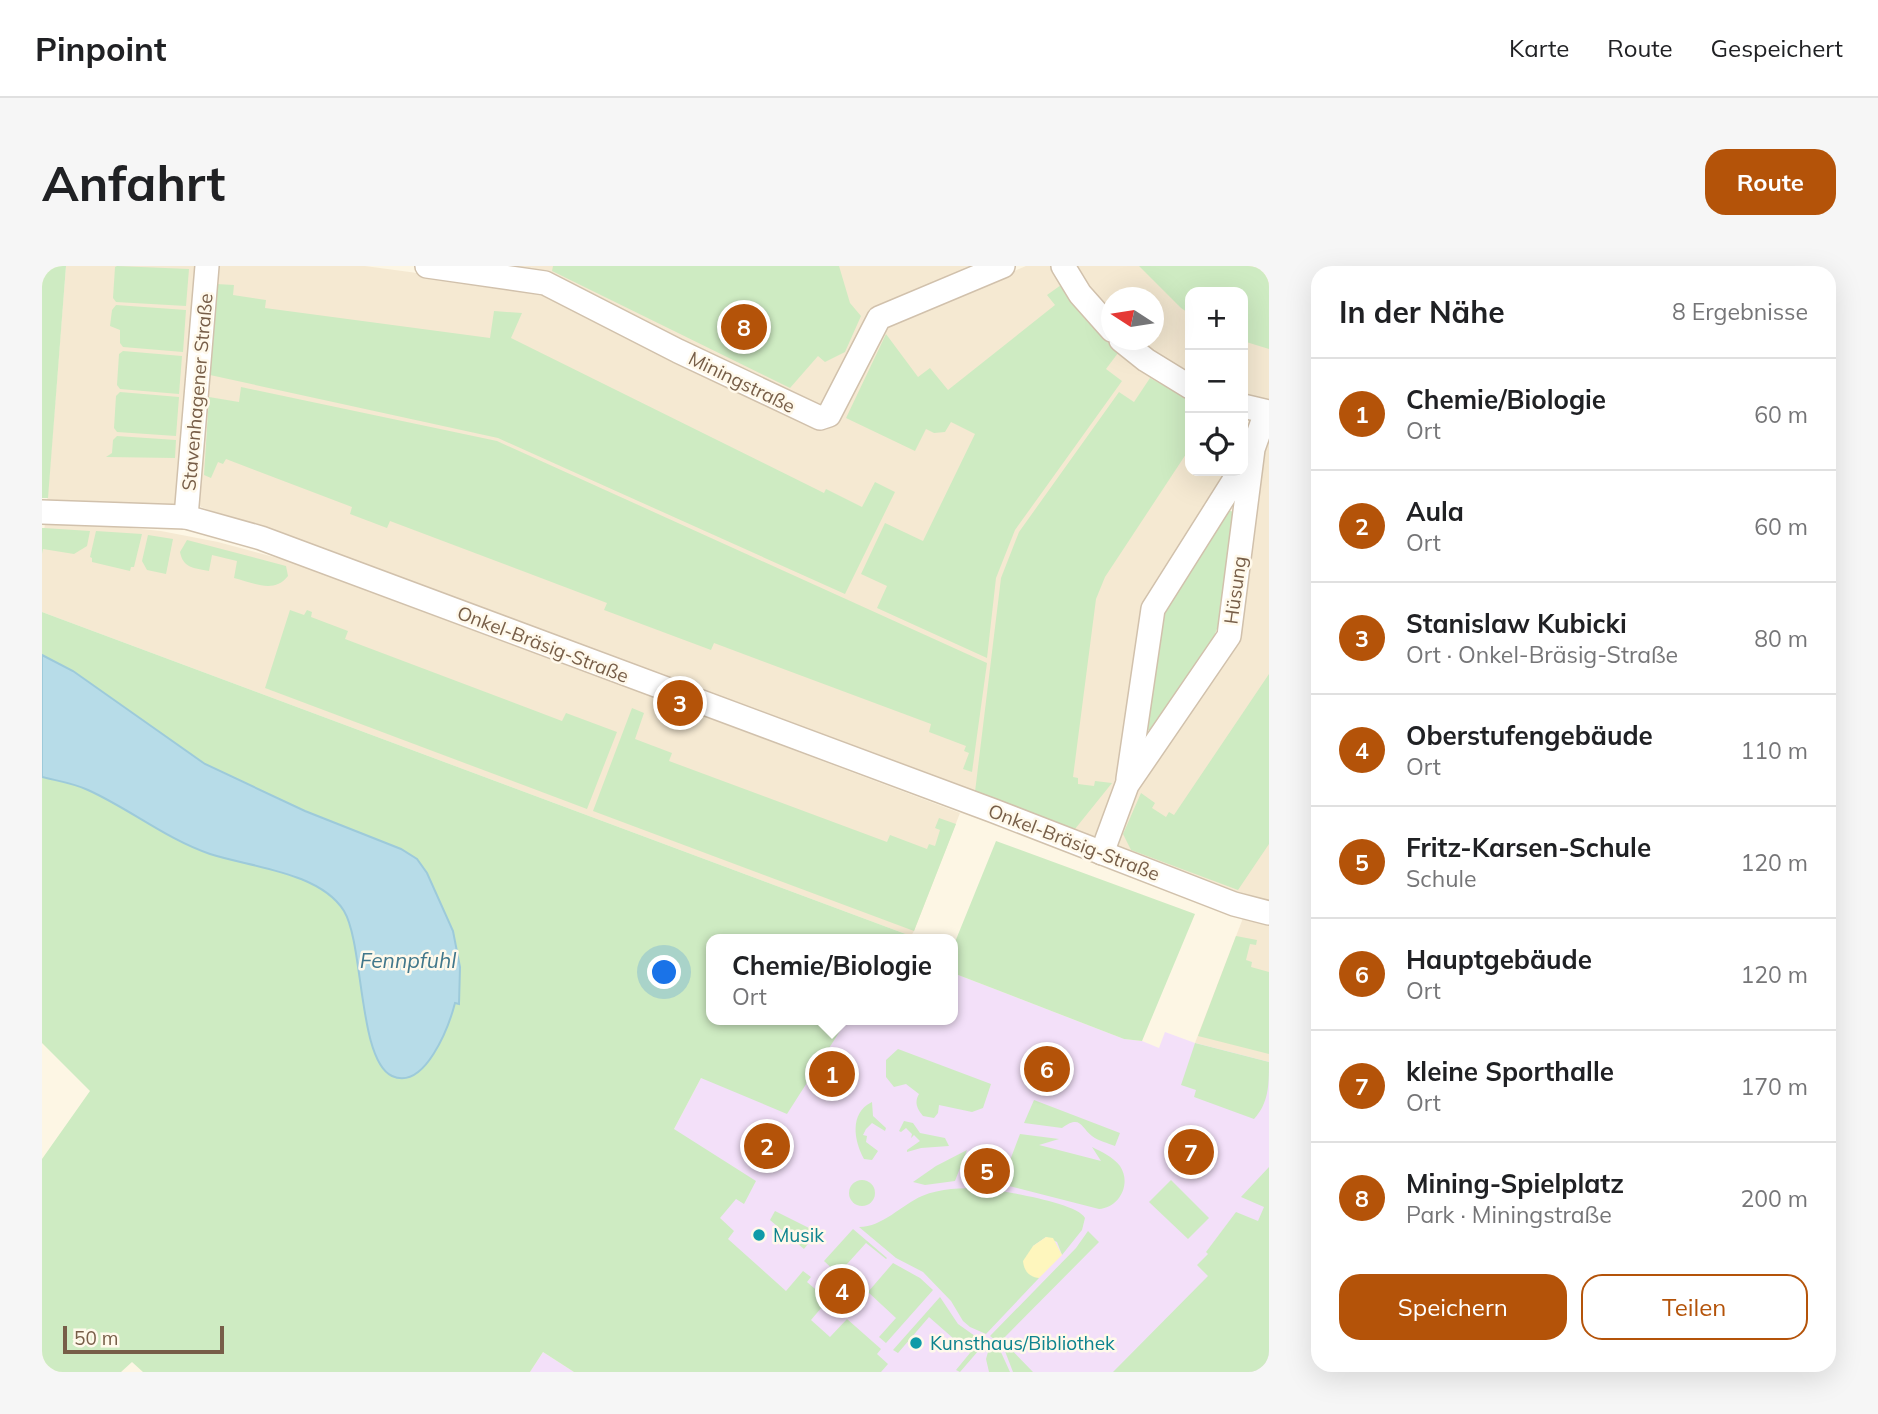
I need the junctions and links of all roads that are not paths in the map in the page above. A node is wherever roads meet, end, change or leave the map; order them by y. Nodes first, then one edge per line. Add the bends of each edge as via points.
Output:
1 (207, 266) edge
2 (427, 266) edge
3 (1003, 266) edge
4 (1063, 266) edge
5 (1101, 318) edge
6 (1134, 350) edge
7 (1185, 384) edge
8 (1248, 407) edge
9 (1268, 412) edge
10 (1248, 457) edge
11 (1237, 476) edge
12 (1246, 476) edge
13 (42, 512) edge
14 (186, 517) junction
15 (1127, 785) junction
16 (1102, 853) junction
17 (1269, 913) edge

1 - 14 street, Stavenhagener Straße
2 - 3 street, Miningstraße via 545,283 820,418 829,415 879,318
4 - 5 street
6 - 7 street
8 - 9 street
9 - 10 street, Hüsung
11 - 15 street, Hüsung via 1153,609
12 - 15 street, Hüsung via 1228,636
13 - 14 street, Onkel-Bräsig-Straße
14 - 16 street, Onkel-Bräsig-Straße via 314,556
15 - 16 street, Hüsung
16 - 17 street, Onkel-Bräsig-Straße

